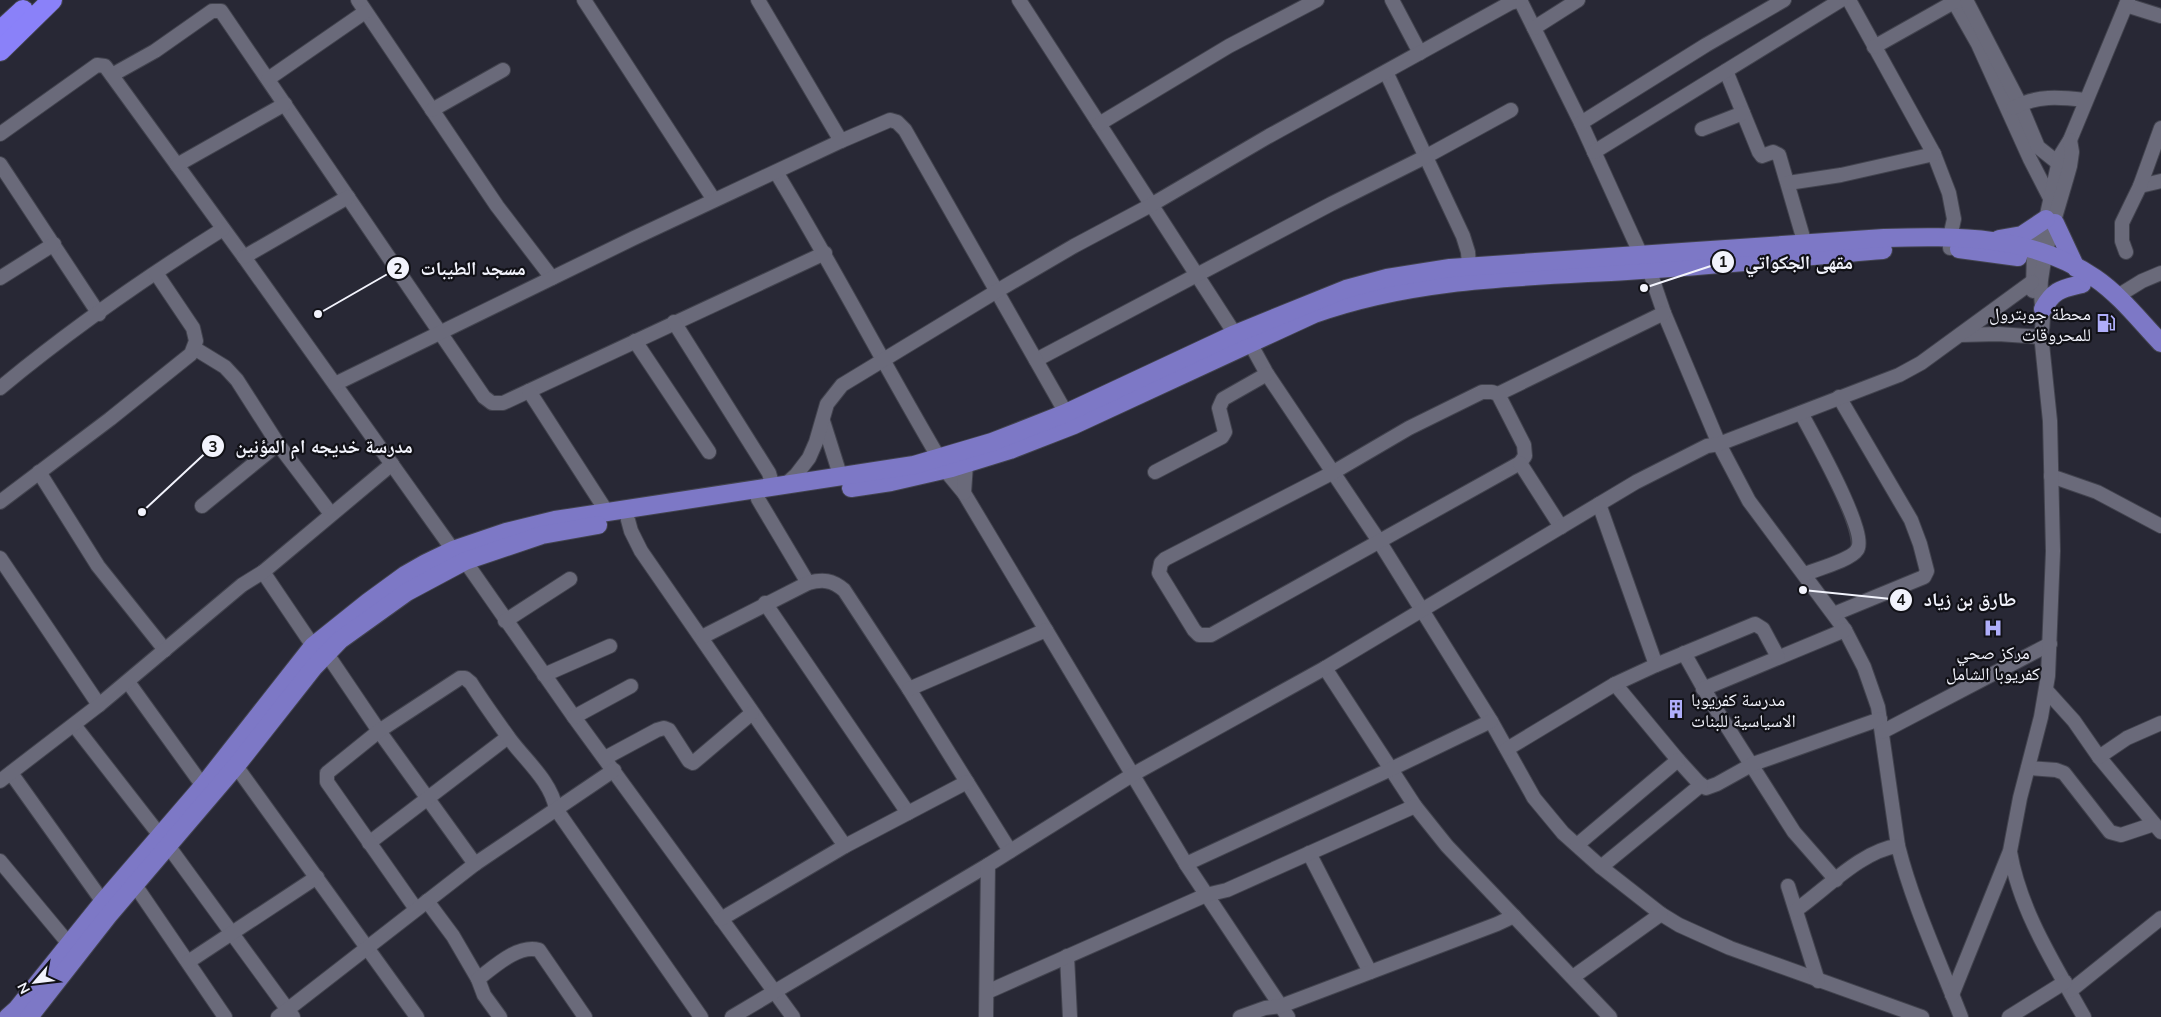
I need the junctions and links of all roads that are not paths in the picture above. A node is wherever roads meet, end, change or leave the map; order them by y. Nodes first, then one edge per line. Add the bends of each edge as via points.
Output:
1 (34, 0) edge
2 (52, 0) edge
3 (584, 0) edge
4 (758, 0) edge
5 (1019, 0) edge
6 (1316, 0) edge
7 (1392, 0) edge
8 (1578, 0) edge
9 (1784, 0) edge
10 (1841, 0) edge
11 (1849, 0) edge
12 (1517, 1) edge
13 (1958, 1) edge
14 (2127, 2) edge
15 (362, 6) edge
16 (2161, 16) edge
17 (1534, 28) junction
18 (0, 31) edge
19 (1874, 47) junction
20 (0, 50) edge
21 (1420, 53) junction
22 (503, 70) dead end
23 (1726, 71) junction
24 (1386, 72) junction
25 (112, 74) junction
26 (268, 79) junction
27 (2085, 100) junction
28 (285, 104) junction
29 (2014, 107) junction
30 (432, 110) junction
31 (1511, 110) dead end
32 (1743, 113) junction
33 (1581, 123) junction
34 (1099, 124) junction
35 (2161, 128) edge
36 (1702, 129) dead end
37 (0, 134) edge
38 (841, 141) junction
39 (1594, 152) junction
40 (1934, 154) junction
41 (1427, 156) junction
42 (0, 164) edge
43 (2064, 164) junction
44 (177, 165) junction
45 (776, 172) junction
46 (2161, 180) edge
47 (1788, 183) junction
48 (2140, 186) junction
49 (348, 196) junction
50 (2050, 198) junction
51 (714, 200) junction
52 (1152, 205) junction
53 (2050, 221) junction
54 (223, 229) junction
55 (1990, 240) junction
56 (1950, 243) junction
57 (54, 244) junction
58 (1804, 244) junction
59 (2126, 252) dead end
60 (825, 253) junction
61 (1732, 256) junction
62 (244, 257) junction
63 (2039, 258) junction
64 (1645, 262) junction
65 (156, 273) junction
66 (1470, 273) junction
67 (2161, 273) edge
68 (1196, 276) junction
69 (2079, 276) junction
70 (0, 278) edge
71 (552, 278) junction
72 (2032, 282) junction
73 (997, 291) junction
74 (2113, 294) junction
75 (2043, 309) junction
76 (1664, 313) junction
77 (99, 314) junction
78 (674, 322) junction
79 (441, 333) junction
80 (1959, 335) junction
81 (2041, 336) junction
82 (1242, 339) junction
83 (636, 341) junction
84 (2161, 342) edge
85 (194, 348) junction
86 (884, 360) junction
87 (1036, 360) junction
88 (1267, 374) junction
89 (335, 384) junction
90 (0, 388) edge
91 (529, 391) junction
92 (1498, 394) junction
93 (1839, 397) junction
94 (1066, 413) junction
95 (1801, 413) junction
96 (823, 421) junction
97 (1029, 436) junction
98 (278, 444) junction
99 (1719, 444) junction
100 (709, 452) dead end
101 (1520, 462) junction
102 (392, 464) junction
103 (942, 464) junction
104 (966, 464) junction
105 (40, 472) junction
106 (1155, 472) dead end
107 (1332, 473) junction
108 (2051, 476) junction
109 (841, 478) junction
110 (777, 487) junction
111 (964, 493) junction
112 (758, 499) junction
113 (0, 502) edge
114 (1599, 504) junction
115 (202, 506) dead end
116 (607, 512) junction
117 (331, 514) junction
118 (628, 520) junction
119 (2161, 526) edge
120 (1561, 527) junction
121 (1379, 541) junction
122 (459, 555) junction
123 (0, 558) edge
124 (262, 572) junction
125 (1805, 574) junction
126 (570, 579) dead end
127 (808, 582) junction
128 (765, 603) junction
129 (1422, 611) junction
130 (1834, 614) junction
131 (505, 621) junction
132 (1046, 630) junction
133 (1845, 630) junction
134 (702, 637) junction
135 (2050, 644) junction
136 (610, 646) dead end
137 (165, 650) junction
138 (320, 650) junction
139 (1684, 653) junction
140 (1778, 657) junction
141 (1656, 665) junction
142 (1325, 668) junction
143 (544, 675) junction
144 (128, 682) junction
145 (1615, 684) junction
146 (631, 686) dead end
147 (909, 689) junction
148 (1704, 689) junction
149 (2046, 690) junction
150 (100, 705) junction
151 (752, 713) junction
152 (574, 717) junction
153 (1491, 720) junction
154 (2161, 723) edge
155 (74, 725) junction
156 (1881, 726) junction
157 (379, 731) junction
158 (508, 737) junction
159 (1506, 749) junction
160 (2098, 756) junction
161 (605, 758) junction
162 (1678, 760) junction
163 (1753, 764) junction
164 (236, 766) junction
165 (2028, 768) junction
166 (614, 770) junction
167 (1389, 770) junction
168 (1132, 775) junction
169 (5, 777) edge
170 (967, 782) junction
171 (1701, 785) junction
172 (202, 786) junction
173 (428, 797) junction
174 (1415, 806) junction
175 (556, 809) junction
176 (908, 813) junction
177 (2158, 828) edge
178 (164, 841) junction
179 (369, 843) junction
180 (1577, 845) junction
181 (845, 846) junction
182 (1898, 846) junction
183 (1010, 851) junction
184 (2010, 851) junction
185 (1309, 852) junction
186 (475, 864) junction
187 (1186, 864) junction
188 (988, 865) junction
189 (1601, 867) junction
190 (3, 870) edge
191 (317, 877) junction
192 (1836, 880) junction
193 (136, 885) junction
194 (1788, 886) dead end
195 (1206, 895) junction
196 (103, 902) junction
197 (421, 905) junction
198 (1796, 910) junction
199 (1661, 914) junction
200 (1514, 916) junction
201 (2161, 918) edge
202 (721, 919) junction
203 (231, 934) junction
204 (69, 944) junction
205 (368, 949) junction
206 (1067, 956) junction
207 (188, 962) junction
208 (1370, 972) junction
209 (1573, 977) junction
210 (478, 979) junction
211 (1818, 981) junction
212 (2067, 987) junction
213 (776, 991) junction
214 (988, 992) junction
215 (1952, 995) junction
216 (1284, 1011) edge
217 (286, 1014) edge
218 (2017, 1015) edge
219 (8, 1017) edge
220 (29, 1017) edge
221 (225, 1017) edge
222 (417, 1017) edge
223 (500, 1017) edge
224 (585, 1017) edge
225 (702, 1017) edge
226 (732, 1017) edge
227 (793, 1017) edge
228 (986, 1017) edge
229 (1070, 1017) edge
230 (1240, 1017) edge
231 (1610, 1017) edge
232 (1922, 1017) edge
233 (1960, 1017) edge
234 (2084, 1017) edge

1 - 18 highway
2 - 20 highway
3 - 51 street
4 - 38 street
5 - 34 street
6 - 34 street via 1229,46
7 - 21 street
8 - 17 street
9 - 33 street
10 - 23 street
11 - 19 street
12 - 17 street
12 - 21 street
13 - 19 street
13 - 29 street
14 - 16 street
14 - 27 street
15 - 26 street
15 - 30 street
17 - 33 street
19 - 40 street
21 - 24 street
22 - 30 street
23 - 32 street
23 - 39 street
24 - 41 street
24 - 52 street
25 - 26 street via 155,51 217,10
25 - 37 street via 103,65 96,66
25 - 44 street
26 - 28 street
27 - 29 street via 2047,97
27 - 43 street via 2070,140 2062,150
28 - 44 street
28 - 49 street
29 - 43 street via 2038,147
29 - 50 street via 2033,165
30 - 71 street via 497,206
31 - 41 street
32 - 36 street
32 - 47 street via 1761,155 1775,152 1778,155
33 - 39 street
34 - 52 street
35 - 48 street
38 - 45 street
38 - 73 street via 886,121 894,120 901,124
39 - 64 street
40 - 47 street
40 - 56 street via 1950,193 1954,219
41 - 66 street via 1463,236
41 - 68 street
42 - 57 street
43 - 50 street
43 - 53 street
44 - 54 street
45 - 51 street
45 - 60 street
46 - 48 street
47 - 58 street
48 - 59 street via 2122,222 2122,241
49 - 62 street
49 - 79 street
50 - 53 street
51 - 71 street
52 - 68 street
52 - 73 street
53 - 55 main road via 2015,237
53 - 63 street
53 - 69 main road
54 - 62 street
54 - 65 street
55 - 56 main road
55 - 63 main road
56 - 58 main road via 1884,238
56 - 61 main road via 1917,248
56 - 63 main road via 2011,256
57 - 70 street
57 - 77 street
58 - 61 main road
60 - 78 street
60 - 86 street
61 - 64 main road
62 - 89 street
63 - 69 main road
63 - 72 street
63 - 75 street
64 - 66 main road
64 - 76 street
65 - 77 street
65 - 85 street via 193,328
66 - 82 main road via 1387,278 1346,289
67 - 74 street
68 - 82 street
68 - 87 street
69 - 74 main road via 2096,279
69 - 75 main road via 2054,293
71 - 79 street
72 - 80 street
72 - 81 street via 2035,323
73 - 86 street
73 - 87 street
74 - 84 main road
75 - 81 street via 2045,322
76 - 92 street
76 - 99 street
77 - 90 street
78 - 83 street
78 - 110 street
79 - 89 street
79 - 91 street via 488,401 503,403
80 - 81 street
80 - 93 street via 1905,372
81 - 108 street via 2050,422
82 - 88 street
82 - 94 main road
82 - 97 main road via 1117,405
83 - 91 street
83 - 100 street
85 - 98 street via 225,367 237,380
85 - 105 street via 186,360
86 - 96 street via 837,390 827,404
86 - 103 street
87 - 94 street
88 - 106 street via 1223,399 1219,408 1226,432 1222,437
88 - 107 street
89 - 102 street
91 - 116 street
92 - 101 street via 1524,445 1525,456
92 - 107 street via 1476,395
93 - 95 street
93 - 130 street via 1911,520 1927,572 1924,577
94 - 97 main road
95 - 99 street
95 - 125 street via 1860,536 1855,553
96 - 109 street
96 - 110 street via 804,466 790,482
97 - 103 main road
97 - 104 main road
98 - 115 street
98 - 117 street
99 - 114 street via 1707,446 1655,472
99 - 125 street via 1757,513
101 - 120 street
101 - 121 street
102 - 117 street
102 - 122 street
103 - 104 main road
103 - 109 main road via 914,465
103 - 111 street
103 - 112 main road via 891,482
104 - 111 street
105 - 113 street
105 - 137 street via 98,566
107 - 121 street
107 - 121 street via 1161,563 1159,572 1194,630 1199,635 1211,636
108 - 119 street via 2097,492
108 - 135 street via 2054,551
109 - 110 main road
110 - 116 main road
111 - 132 street
112 - 118 main road
112 - 127 street
114 - 120 street
114 - 141 street
116 - 122 main road via 531,525
117 - 124 street
118 - 122 main road via 542,535
118 - 134 street via 641,550
120 - 129 street
121 - 129 street
122 - 131 street
122 - 138 main road via 405,575 368,602
123 - 150 street
124 - 137 street
124 - 138 street
125 - 130 street
126 - 131 street
127 - 128 street
127 - 147 street via 827,581 844,590
128 - 134 street
128 - 176 street
129 - 142 street
129 - 153 street
130 - 133 street
131 - 143 street
132 - 147 street
132 - 168 street
133 - 140 street
133 - 156 street via 1869,680
134 - 151 street
135 - 149 street
135 - 156 street
136 - 143 street
137 - 144 street
138 - 157 street
138 - 164 main road
138 - 172 main road
139 - 140 street via 1755,624 1763,629
139 - 141 street
139 - 148 street
140 - 148 street
141 - 145 street
142 - 167 street
142 - 168 street
143 - 152 street
144 - 150 street
144 - 172 street
145 - 159 street
145 - 162 street
146 - 152 street
147 - 170 street
148 - 163 street
149 - 160 street via 2074,721
149 - 165 street
150 - 155 street
151 - 161 street via 693,763 669,730 664,728
151 - 181 street
152 - 161 street
153 - 159 street
153 - 167 street
154 - 160 street
155 - 169 street
155 - 178 street
156 - 163 street
156 - 182 street
157 - 158 street via 460,678 471,683
157 - 173 street
157 - 179 street via 327,773 327,782
158 - 173 street
158 - 175 street via 537,771
159 - 180 street via 1539,804
160 - 177 street
161 - 166 street
162 - 171 street
162 - 180 street
163 - 171 street via 1712,787
163 - 192 street via 1794,832
164 - 178 main road
164 - 191 street
165 - 177 street via 2064,773 2110,832 2116,835
165 - 184 street
166 - 175 street
166 - 202 street
167 - 174 street
167 - 187 street
168 - 183 street
168 - 187 street
169 - 196 street
170 - 176 street
170 - 183 street
171 - 189 street
172 - 178 main road
173 - 179 street
173 - 186 street
174 - 185 street
174 - 200 street via 1447,846
175 - 186 street
175 - 225 street
176 - 181 street
178 - 193 main road
178 - 196 main road
178 - 203 street
179 - 197 street
180 - 189 street
181 - 202 street
182 - 192 street via 1869,856
182 - 215 street via 1914,900
183 - 188 street
184 - 212 street via 2020,891
184 - 215 street
185 - 195 street via 1227,890
185 - 208 street
186 - 197 street
187 - 195 street
188 - 213 street
188 - 214 street
189 - 199 street
190 - 204 street
191 - 203 street
191 - 205 street
192 - 198 street
193 - 207 street
193 - 220 main road via 80,950
194 - 198 street
195 - 206 street
195 - 216 street
196 - 204 main road
197 - 205 street
197 - 210 street via 452,936
198 - 211 street
199 - 209 street
199 - 211 street via 1712,941
200 - 208 street
200 - 209 street
201 - 212 street
202 - 213 street
203 - 207 street
203 - 217 street
204 - 219 main road
205 - 217 street
205 - 222 street
206 - 214 street
206 - 229 street
207 - 221 street
208 - 216 street
209 - 231 street
210 - 223 street via 484,995
210 - 224 street via 510,956 539,950
211 - 232 street
212 - 218 street
212 - 234 street
213 - 226 street
213 - 227 street
214 - 228 street
215 - 233 street
216 - 230 street via 1272,1006

